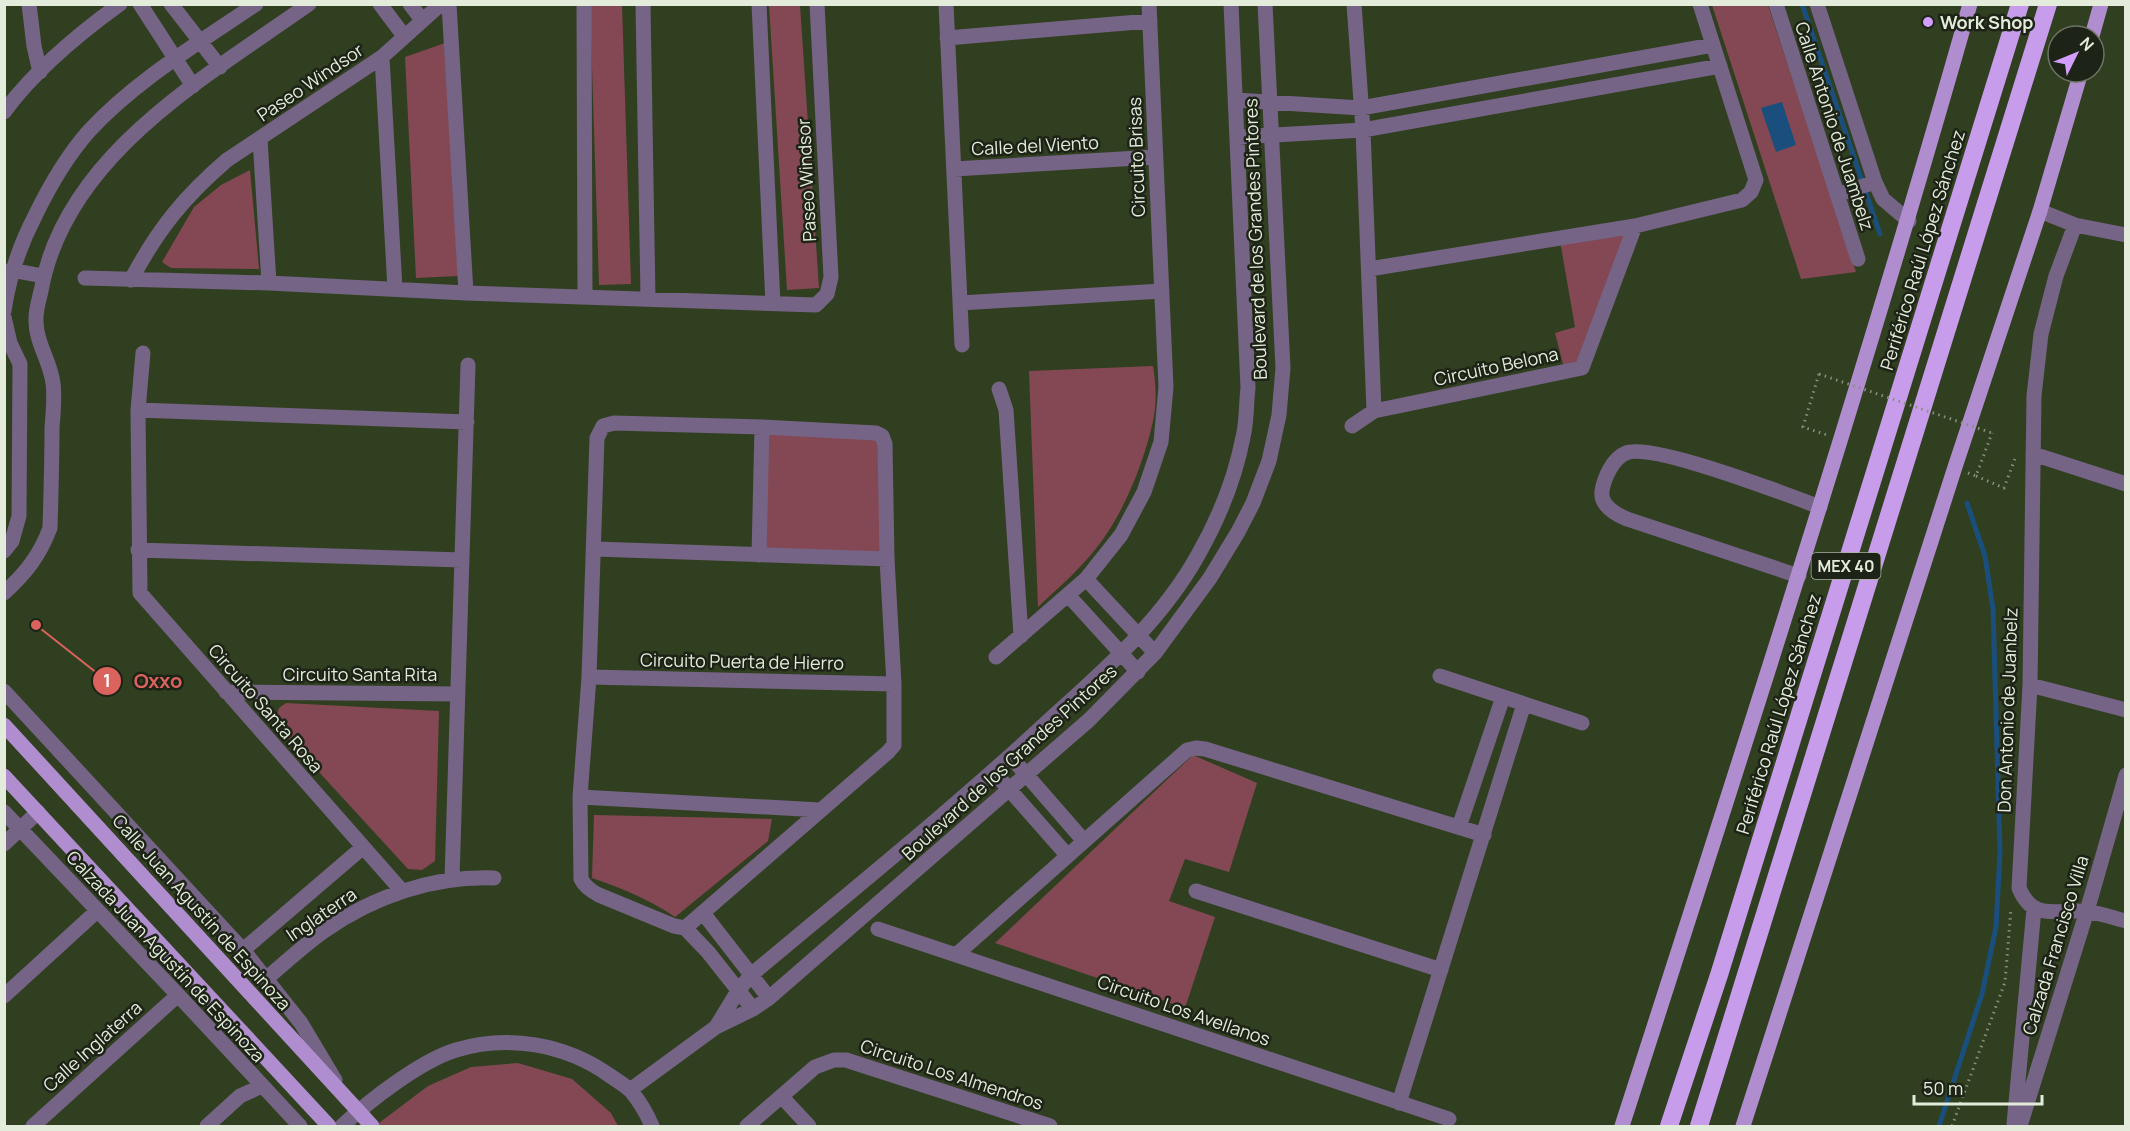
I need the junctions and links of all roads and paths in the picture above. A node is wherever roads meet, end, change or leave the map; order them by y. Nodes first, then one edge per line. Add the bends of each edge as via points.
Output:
1 (29, 4) edge
2 (120, 4) edge
3 (140, 4) edge
4 (171, 4) edge
5 (256, 4) edge
6 (309, 4) edge
7 (380, 4) edge
8 (410, 4) edge
9 (441, 4) edge
10 (450, 4) edge
11 (584, 4) edge
12 (642, 4) edge
13 (759, 4) edge
14 (817, 4) edge
15 (946, 4) edge
16 (1149, 4) edge
17 (1231, 4) edge
18 (1264, 4) edge
19 (1354, 4) edge
20 (1700, 4) edge
21 (1776, 4) edge
22 (1817, 4) edge
23 (1970, 4) edge
24 (2020, 4) edge
25 (2048, 4) edge
26 (2101, 4) edge
27 (422, 20) junction
28 (1150, 21) junction
29 (2095, 24) edge
30 (404, 36) junction
31 (947, 38) junction
32 (200, 42) junction
33 (1713, 45) junction
34 (382, 57) junction
35 (175, 59) junction
36 (1720, 66) junction
37 (220, 67) junction
38 (40, 72) junction
39 (2077, 84) edge
40 (193, 86) junction
41 (11, 93) edge
42 (1236, 100) junction
43 (1269, 102) junction
44 (1361, 108) junction
45 (4, 112) edge
46 (1363, 130) junction
47 (1271, 135) junction
48 (1237, 137) junction
49 (261, 139) junction
50 (1155, 157) junction
51 (954, 169) junction
52 (1871, 184) junction
53 (1841, 193) junction
54 (2040, 211) junction
55 (1908, 220) junction
56 (2076, 225) junction
57 (1635, 226) junction
58 (2126, 235) edge
59 (1858, 258) dead end
60 (1369, 269) junction
61 (11, 270) junction
62 (43, 276) junction
63 (85, 278) dead end
64 (131, 280) junction
65 (269, 283) junction
66 (395, 289) junction
67 (1162, 291) junction
68 (466, 293) junction
69 (585, 297) junction
70 (648, 298) junction
71 (960, 303) junction
72 (773, 304) junction
73 (4, 311) edge
74 (4, 317) edge
75 (962, 345) dead end
76 (143, 353) dead end
77 (20, 364) junction
78 (468, 365) dead end
79 (49, 368) junction
80 (999, 389) dead end
81 (138, 410) junction
82 (1374, 411) junction
83 (467, 422) junction
84 (1352, 426) dead end
85 (762, 427) junction
86 (1840, 440) junction
87 (2033, 454) junction
88 (1955, 467) junction
89 (1976, 476) junction
90 (2126, 484) edge
91 (1820, 507) junction
92 (138, 549) junction
93 (595, 549) junction
94 (4, 551) edge
95 (759, 555) junction
96 (887, 559) junction
97 (462, 560) junction
98 (1799, 576) junction
99 (1086, 579) junction
100 (4, 592) edge
101 (1068, 595) junction
102 (1021, 636) junction
103 (1139, 636) junction
104 (1155, 653) junction
105 (1122, 654) junction
106 (996, 657) dead end
107 (1138, 672) junction
108 (589, 676) junction
109 (1440, 676) dead end
110 (894, 684) junction
111 (2030, 685) junction
112 (4, 691) edge
113 (226, 692) junction
114 (458, 694) junction
115 (1503, 697) junction
116 (1524, 704) junction
117 (2126, 710) edge
118 (1582, 723) dead end
119 (4, 725) edge
120 (1010, 756) junction
121 (993, 771) junction
122 (1026, 775) junction
123 (2126, 775) edge
124 (4, 776) edge
125 (1009, 790) junction
126 (580, 797) junction
127 (820, 810) junction
128 (4, 812) edge
129 (38, 812) junction
130 (1459, 827) junction
131 (21, 829) junction
132 (1484, 835) junction
133 (1084, 841) junction
134 (4, 844) edge
135 (362, 848) junction
136 (1067, 855) junction
137 (494, 878) dead end
138 (452, 879) junction
139 (402, 891) junction
140 (1196, 891) dead end
141 (2011, 903) dead end
142 (2034, 909) junction
143 (2087, 911) junction
144 (97, 912) junction
145 (703, 913) junction
146 (2126, 921) edge
147 (685, 928) junction
148 (878, 929) dead end
149 (243, 950) junction
150 (957, 954) junction
151 (1441, 970) junction
152 (752, 975) junction
153 (267, 978) junction
154 (738, 991) junction
155 (178, 995) junction
156 (4, 996) edge
157 (769, 998) junction
158 (753, 1009) junction
159 (716, 1027) junction
160 (262, 1086) junction
161 (630, 1090) junction
162 (782, 1097) junction
163 (345, 1098) junction
164 (1399, 1103) junction
165 (358, 1111) junction
166 (1449, 1119) dead end
167 (33, 1126) edge
168 (207, 1126) edge
169 (300, 1126) edge
170 (329, 1126) edge
171 (342, 1126) edge
172 (372, 1126) edge
173 (652, 1126) edge
174 (747, 1126) edge
175 (809, 1126) edge
176 (1050, 1126) edge
177 (1622, 1126) edge
178 (1669, 1126) edge
179 (1699, 1126) edge
180 (1743, 1126) edge
181 (1952, 1126) edge
182 (2014, 1126) edge
183 (2020, 1126) edge

1 - 38 street
2 - 38 street
3 - 35 street
4 - 32 street
5 - 32 street
6 - 37 street
7 - 30 street
8 - 27 street
9 - 27 street, Paseo Windsor
10 - 68 street
11 - 69 street
12 - 70 street
13 - 72 street
14 - 72 street, Paseo Windsor via 831,277 827,294 816,305
15 - 31 street
16 - 28 street, Circuito Brisas
17 - 42 street, Boulevard de los Grandes Pintores
18 - 43 street, Boulevard de los Grandes Pintores
19 - 44 street
20 - 33 street
21 - 53 street, Calle Antonio de Juambelz
22 - 52 street, Calle Antonio de Juambelz
23 - 55 main road, Periférico Raúl López Sánchez
24 - 178 highway, Periférico Raúl López Sánchez / MEX 40
25 - 179 highway, MEX 40
26 - 29 main road
27 - 30 street, Paseo Windsor
28 - 31 street
28 - 50 street, Circuito Brisas
30 - 34 street, Paseo Windsor
31 - 51 street
32 - 35 street
32 - 37 street
33 - 36 street
33 - 44 street
34 - 49 street, Paseo Windsor
34 - 66 street, Paseo Windsor
35 - 40 street
35 - 61 street via 112,109 67,159 20,244
36 - 46 street
36 - 57 street via 1756,180 1751,192 1742,200
37 - 40 street
38 - 41 street
39 - 54 main road
40 - 62 street via 137,130 90,183 54,245
41 - 45 street
42 - 43 street
42 - 48 street, Boulevard de los Grandes Pintores
43 - 44 street
43 - 47 street, Boulevard de los Grandes Pintores
44 - 46 street
46 - 47 street
46 - 60 street
47 - 48 street
47 - 104 street, Boulevard de los Grandes Pintores via 1283,368 1279,415 1269,461 1238,532
48 - 103 street, Boulevard de los Grandes Pintores via 1248,388 1244,436 1215,525 1197,558
49 - 64 street, Paseo Windsor via 227,160 184,199 148,248
49 - 65 street, Paseo Windsor
50 - 51 street, Calle del Viento
50 - 67 street, Circuito Brisas
51 - 71 street
52 - 53 street
52 - 55 street, Calle Antonio de Juambelz
53 - 59 street, Calle Antonio de Juambelz
54 - 56 street
54 - 88 main road
55 - 86 main road, Periférico Raúl López Sánchez
56 - 58 street
56 - 87 street, Don Antonio de Juanbelz via 2056,276 2041,334
57 - 60 street
57 - 82 street, Circuito Belona via 1582,368
60 - 82 street
61 - 62 street
61 - 73 street
62 - 79 street via 36,317 38,337
63 - 64 street, Paseo Windsor
64 - 65 street, Paseo Windsor
65 - 66 street, Paseo Windsor
66 - 68 street, Paseo Windsor
67 - 71 street
67 - 99 street, Circuito Brisas via 1166,387 1161,442 1144,492 1121,535
68 - 69 street, Paseo Windsor
69 - 70 street, Paseo Windsor
70 - 72 street, Paseo Windsor
71 - 75 street
74 - 77 street
76 - 81 street
77 - 79 street
77 - 94 street via 19,516 12,541
78 - 83 street
79 - 100 street via 53,384 50,528 26,573
80 - 102 street via 1006,410
81 - 83 street
81 - 92 street
82 - 84 street, Circuito Belona
83 - 97 street
85 - 93 street via 614,423 603,426 597,438
85 - 95 street
85 - 96 street via 882,436
86 - 89 path, bridge via 1803,427 1819,374 1992,432
86 - 91 main road, Periférico Raúl López Sánchez
87 - 89 path via 2019,448 2004,488
87 - 90 street
87 - 111 street, Don Antonio de Juanbelz
88 - 89 path
88 - 180 main road
91 - 98 main road, Periférico Raúl López Sánchez
91 - 98 street via 1755,482 1641,450 1626,452 1618,458 1604,482 1604,502 1627,519
92 - 97 street
92 - 113 street, Circuito Santa Rosa via 140,593
93 - 95 street
93 - 108 street
95 - 96 street
96 - 110 street
97 - 114 street
98 - 177 main road, Periférico Raúl López Sánchez
99 - 101 street, Circuito Brisas
99 - 103 street
101 - 102 street, Circuito Brisas
101 - 105 street
102 - 106 street, Circuito Brisas
103 - 104 street
103 - 105 street, Boulevard de los Grandes Pintores
104 - 107 street, Boulevard de los Grandes Pintores
105 - 107 street
105 - 120 street, Boulevard de los Grandes Pintores
107 - 122 street, Boulevard de los Grandes Pintores
108 - 110 street, Circuito Puerta de Hierro
108 - 126 street
109 - 115 street
110 - 127 street via 894,745
111 - 117 street
111 - 142 street, Don Antonio de Juanbelz via 2019,888
112 - 149 street
113 - 114 street, Circuito Santa Rita
113 - 135 street, Circuito Santa Rosa
114 - 138 street
115 - 116 street
115 - 130 street
116 - 118 street
116 - 132 street
119 - 163 main road, Calle Juan Agustín de Espinoza
120 - 121 street, Boulevard de los Grandes Pintores
120 - 122 street
121 - 125 street
121 - 152 street, Boulevard de los Grandes Pintores
122 - 125 street, Boulevard de los Grandes Pintores
122 - 133 street
123 - 143 street, Calzada Francisco Villa
124 - 129 main road
125 - 136 street
125 - 157 street, Boulevard de los Grandes Pintores
126 - 127 street
126 - 147 street via 580,872 584,885 599,895
127 - 145 street
128 - 131 street, Calzada Juan Agustín de Espinoza
129 - 131 street
129 - 170 main road
130 - 132 street
130 - 133 street via 1196,748 1179,755
131 - 134 street
131 - 144 street, Calzada Juan Agustín de Espinoza
132 - 151 street
133 - 136 street
135 - 139 street, Circuito Santa Rosa
135 - 149 street, Inglaterra
136 - 150 street
137 - 138 street, Inglaterra
138 - 139 street, Inglaterra
139 - 153 street, Inglaterra via 324,931
140 - 151 street
141 - 181 path via 2005,982
142 - 143 street via 2057,913
142 - 182 street
143 - 146 street
143 - 183 street, Calzada Francisco Villa
144 - 155 street, Calzada Juan Agustín de Espinoza
144 - 156 street
145 - 147 street
145 - 152 street
147 - 154 street
148 - 150 street, Circuito Los Avellanos
149 - 153 street
150 - 164 street, Circuito Los Avellanos
151 - 164 street
152 - 154 street, Boulevard de los Grandes Pintores
152 - 157 street
153 - 163 street via 301,1023
154 - 158 street
154 - 159 street, Boulevard de los Grandes Pintores
155 - 160 street, Calzada Juan Agustín de Espinoza
155 - 167 street, Calle Inglaterra
157 - 158 street, Boulevard de los Grandes Pintores
158 - 159 street, Boulevard de los Grandes Pintores
159 - 161 street, Boulevard de los Grandes Pintores
160 - 168 street via 240,1096
160 - 169 street, Calzada Juan Agustín de Espinoza
161 - 165 street via 597,1066 565,1052 529,1043 491,1042 454,1050
161 - 173 street
162 - 174 street, Circuito Los Almendros
162 - 175 street
162 - 176 street, Circuito Los Almendros via 815,1067 846,1060
163 - 165 main road, Calle Juan Agustín de Espinoza
164 - 166 street, Circuito Los Avellanos
165 - 171 street
165 - 172 main road, Calle Juan Agustín de Espinoza

